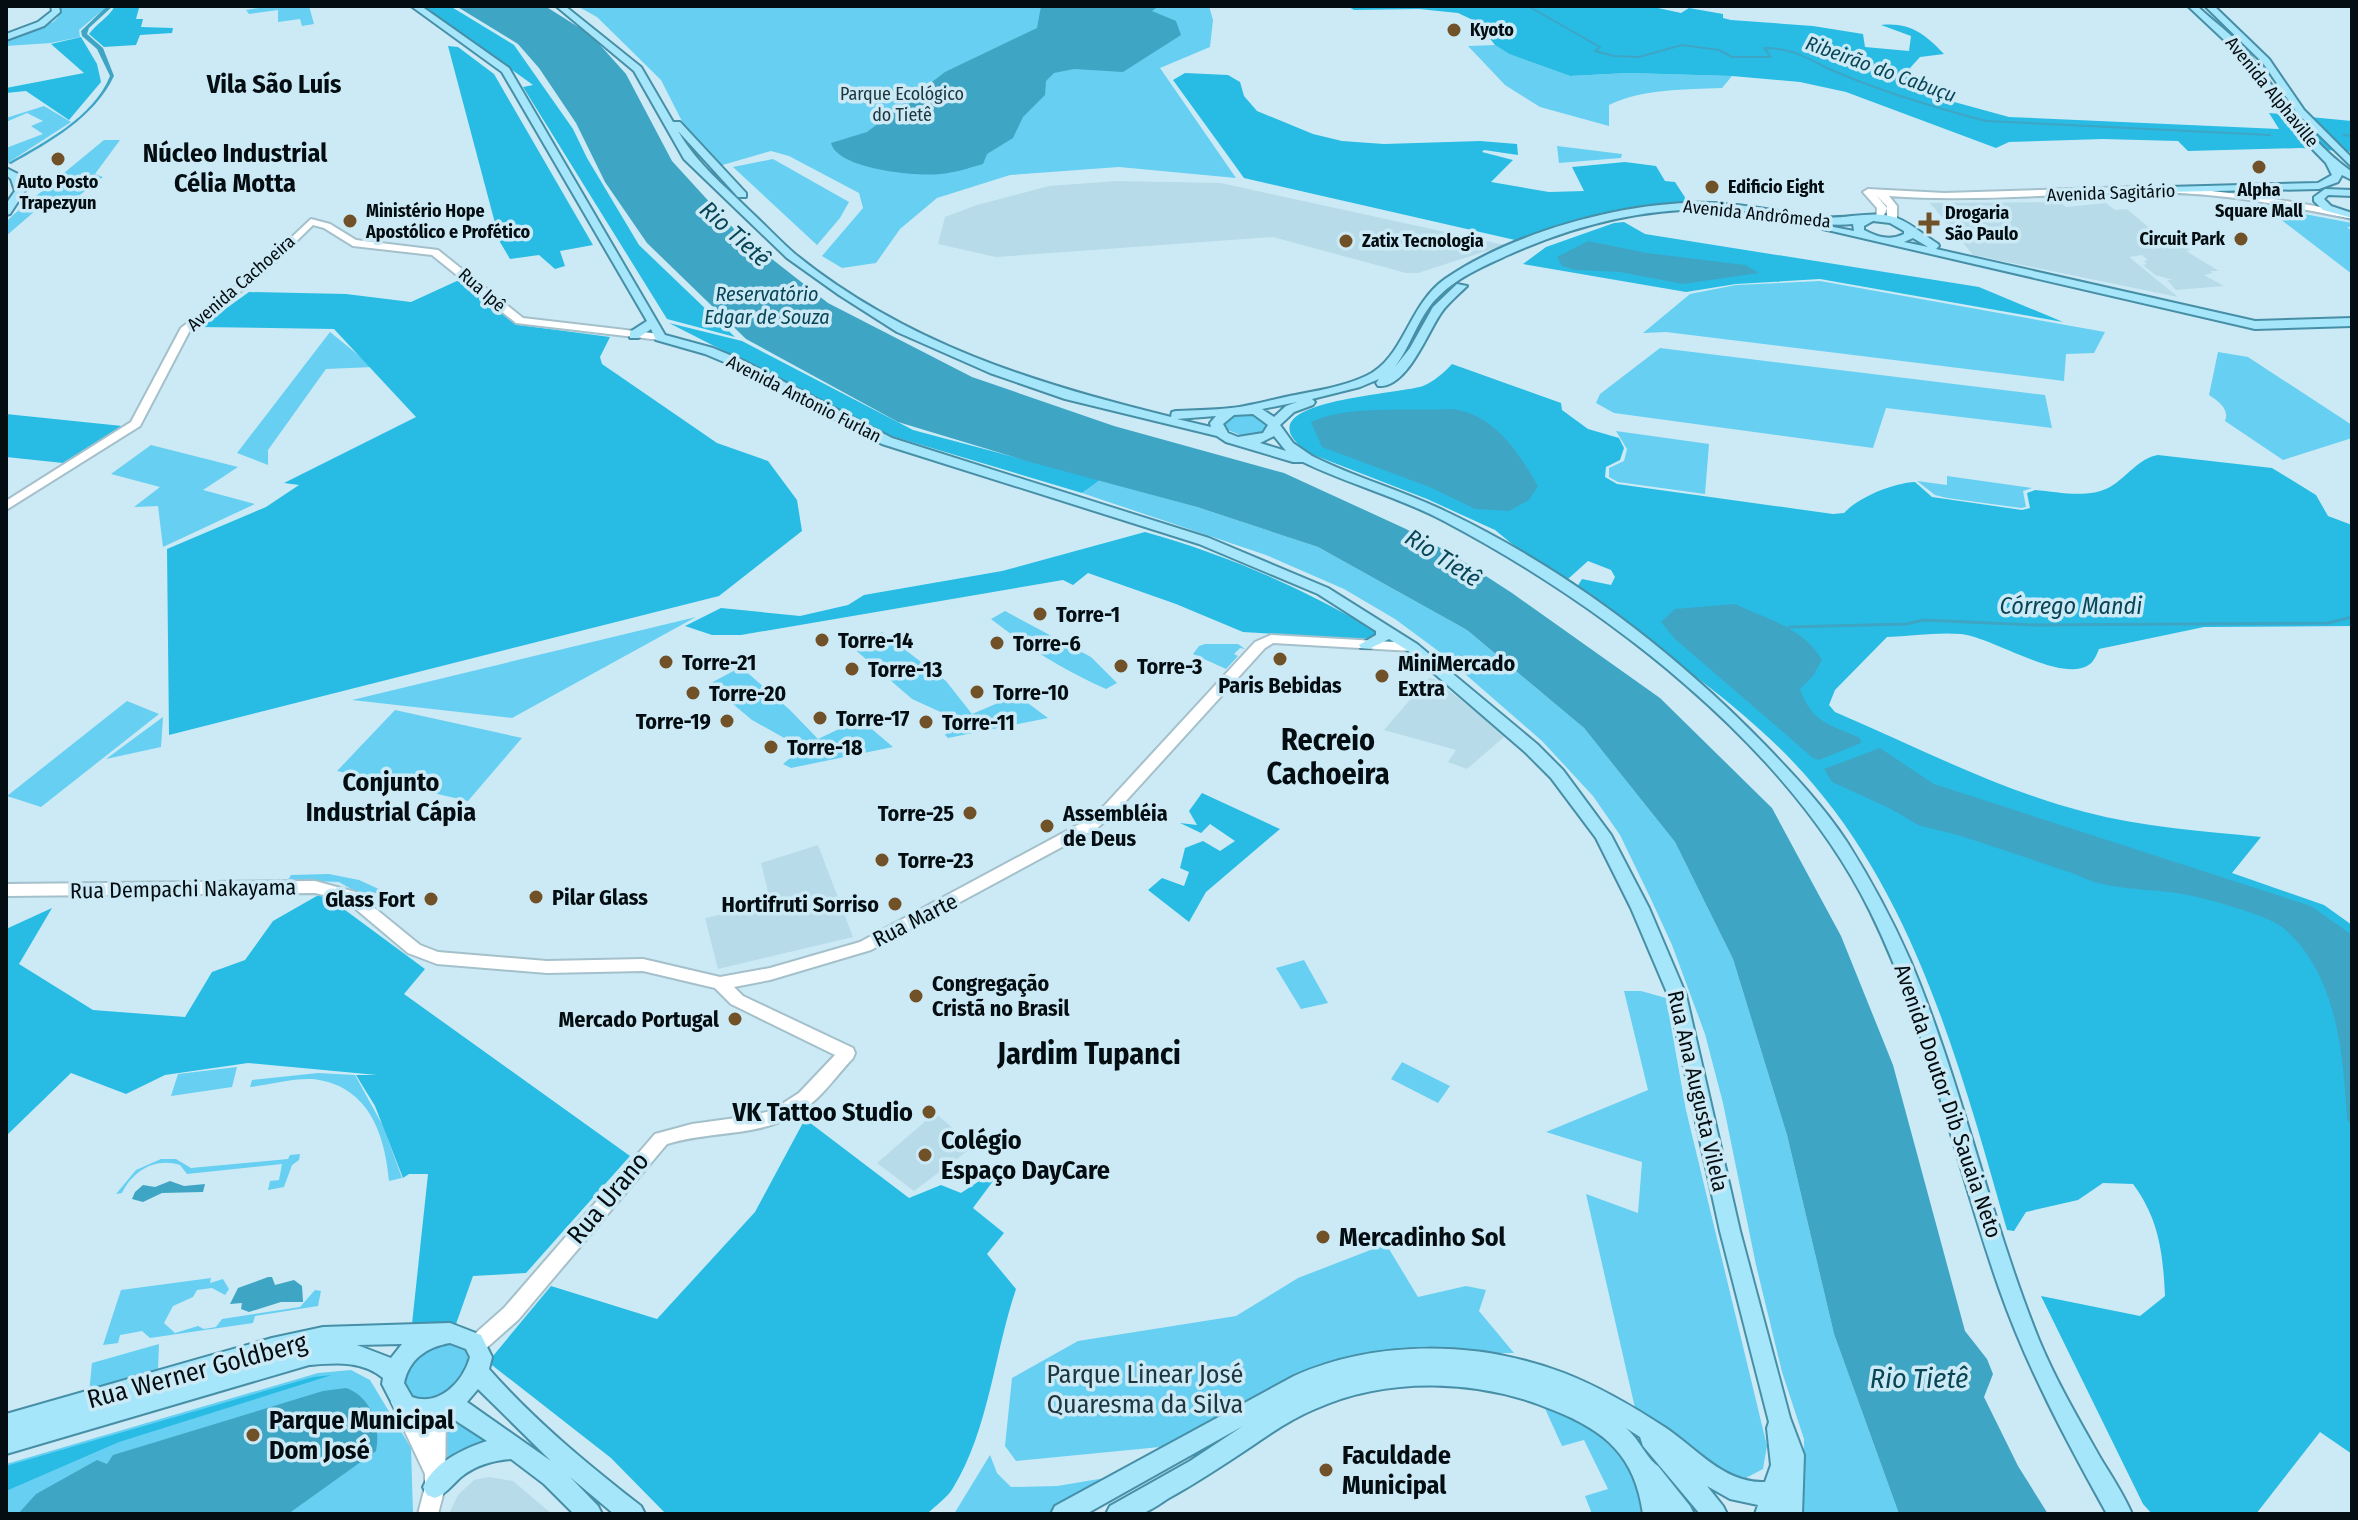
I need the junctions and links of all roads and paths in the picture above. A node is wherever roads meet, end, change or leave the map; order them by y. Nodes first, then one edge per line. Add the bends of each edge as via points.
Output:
1 (55, 6) edge
2 (415, 6) edge
3 (560, 6) edge
4 (568, 6) edge
5 (2192, 6) edge
6 (2209, 6) edge
7 (6, 37) edge
8 (705, 153) junction
9 (688, 157) junction
10 (2331, 162) junction
11 (2352, 164) edge
12 (719, 169) junction
13 (6, 171) edge
14 (702, 172) junction
15 (2352, 177) edge
16 (6, 179) edge
17 (2214, 189) junction
18 (2159, 192) junction
19 (2352, 193) edge
20 (2239, 195) junction
21 (1885, 198) junction
22 (6, 202) edge
23 (6, 212) edge
24 (2351, 217) edge
25 (1879, 218) junction
26 (1861, 220) junction
27 (1892, 220) junction
28 (311, 222) joint
29 (1910, 232) junction
30 (1878, 240) junction
31 (2146, 299) junction
32 (2352, 315) edge
33 (651, 318) junction
34 (2176, 318) dead end
35 (2352, 322) edge
36 (2274, 327) junction
37 (2229, 332) dead end
38 (634, 335) junction
39 (660, 337) junction
40 (686, 344) junction
41 (1234, 411) junction
42 (1274, 425) junction
43 (1219, 433) junction
44 (1243, 441) junction
45 (1325, 466) junction
46 (6, 506) edge
47 (1387, 643) junction
48 (1260, 645) junction
49 (1366, 645) joint
50 (1418, 653) junction
51 (6, 890) edge
52 (720, 983) junction
53 (439, 1334) junction
54 (476, 1345) junction
55 (478, 1373) junction
56 (395, 1374) junction
57 (401, 1402) junction
58 (442, 1406) junction
59 (1779, 1418) junction
60 (6, 1425) edge
61 (1643, 1427) junction
62 (6, 1443) edge
63 (512, 1448) junction
64 (1643, 1467) junction
65 (435, 1480) junction
66 (1769, 1503) edge
67 (1654, 1507) edge
68 (428, 1514) edge
69 (590, 1514) edge
70 (633, 1514) edge
71 (1063, 1514) edge
72 (1118, 1514) edge
73 (1682, 1514) edge
74 (1715, 1514) edge
75 (1790, 1514) edge
76 (2120, 1514) edge

1 - 7 main road via 55,16 48,21
2 - 33 main road via 506,70
3 - 9 main road via 638,69
4 - 8 main road via 648,70 681,130
5 - 10 main road, Avenida Alphaville via 2231,39 2287,116
6 - 11 main road, Avenida Alphaville via 2266,61 2301,112
8 - 9 main road
8 - 12 main road
9 - 14 main road
10 - 15 main road, Avenida Alphaville
10 - 17 main road via 2337,175 2319,186
12 - 14 main road
12 - 41 main road via 823,270 912,327 1071,391 1162,413
13 - 23 main road via 16,177 20,191
14 - 43 main road via 805,267 901,329 1055,392
16 - 22 main road via 11,192
17 - 18 main road
17 - 20 main road
18 - 20 street, Avenida Sagitário
18 - 21 street, Avenida Sagitário via 2016,201
18 - 24 street, Avenida Sagitário
19 - 24 main road via 2325,192 2318,199
20 - 24 street, Avenida Sagitário
21 - 25 street, Avenida Sagitário via 1868,192 1882,208
21 - 27 street
25 - 26 main road, Avenida Andrômeda
25 - 27 main road, Avenida Andrômeda
26 - 30 main road via 1859,231
26 - 41 main road, Avenida Andrômeda via 1834,223 1690,204 1650,207 1590,222 1529,243 1452,280 1437,291 1390,364 1373,378
27 - 29 main road
28 - 38 street, Rua Ipê via 353,243 435,252 520,321
28 - 46 street, Avenida Cachoeira via 247,283 185,330 136,424
29 - 30 main road via 1903,240
29 - 32 main road via 1949,250 2235,311 2282,318
30 - 31 main road, Avenida Andrômeda
30 - 42 main road, Avenida Andrômeda via 1707,209 1649,213 1603,224 1545,243 1464,284 1439,305 1401,371 1376,386 1300,404
31 - 34 main road
31 - 36 main road, Avenida Andrômeda
33 - 38 main road
33 - 39 main road
33 - 40 main road
35 - 36 main road, Avenida Andrômeda
36 - 37 main road
38 - 39 street, Rua Ipê
39 - 40 main road, Avenida Antonio Furlan
40 - 47 main road, Avenida Antonio Furlan via 740,364 887,441 1254,560 1323,591
41 - 42 main road via 1261,413
41 - 43 main road via 1218,419
42 - 44 main road, Avenida Andrômeda via 1268,436
42 - 45 main road via 1291,449
43 - 44 main road
44 - 45 main road
45 - 76 main road, Avenida Doutor Dib Sauaia Neto via 1410,498 1482,535 1594,606 1705,695 1809,803 1857,872 1909,978 2030,1343
47 - 48 street
47 - 49 main road via 1383,638
47 - 50 main road, Rua Ana Augusta Vilela
47 - 50 street
48 - 49 street via 1271,639
48 - 52 street, Rua Marte via 1092,824 865,946
50 - 59 main road, Rua Ana Augusta Vilela via 1557,774 1603,835 1640,908 1670,976 1687,1033 1730,1231
51 - 52 street, Rua Dempachi Nakayama via 315,887 350,896 414,949 437,958 547,967 643,965
52 - 54 street, Rua Urano via 737,1000 847,1053 802,1102 783,1114 661,1139 511,1314
53 - 54 main road via 461,1334
53 - 56 main road via 411,1349
53 - 60 main road, Rua Werner Goldberg via 323,1337
54 - 55 main road
55 - 58 main road via 461,1396
55 - 70 main road
56 - 57 main road
56 - 62 main road, Rua Werner Goldberg via 383,1363 353,1352 309,1355
57 - 58 main road via 411,1408
57 - 65 street
58 - 63 main road via 485,1426
58 - 65 street
59 - 66 main road, Rua Ana Augusta Vilela via 1782,1465
59 - 75 main road, Rua Ana Augusta Vilela via 1793,1455
61 - 66 main road via 1728,1488
61 - 71 main road via 1558,1381 1520,1371 1436,1361 1372,1362 1330,1372 1275,1396
61 - 74 main road
63 - 65 main road via 474,1454
63 - 69 main road via 552,1476
64 - 67 main road
64 - 72 main road via 1616,1434 1570,1404 1461,1376 1373,1381 1290,1409
64 - 73 main road
65 - 68 street

